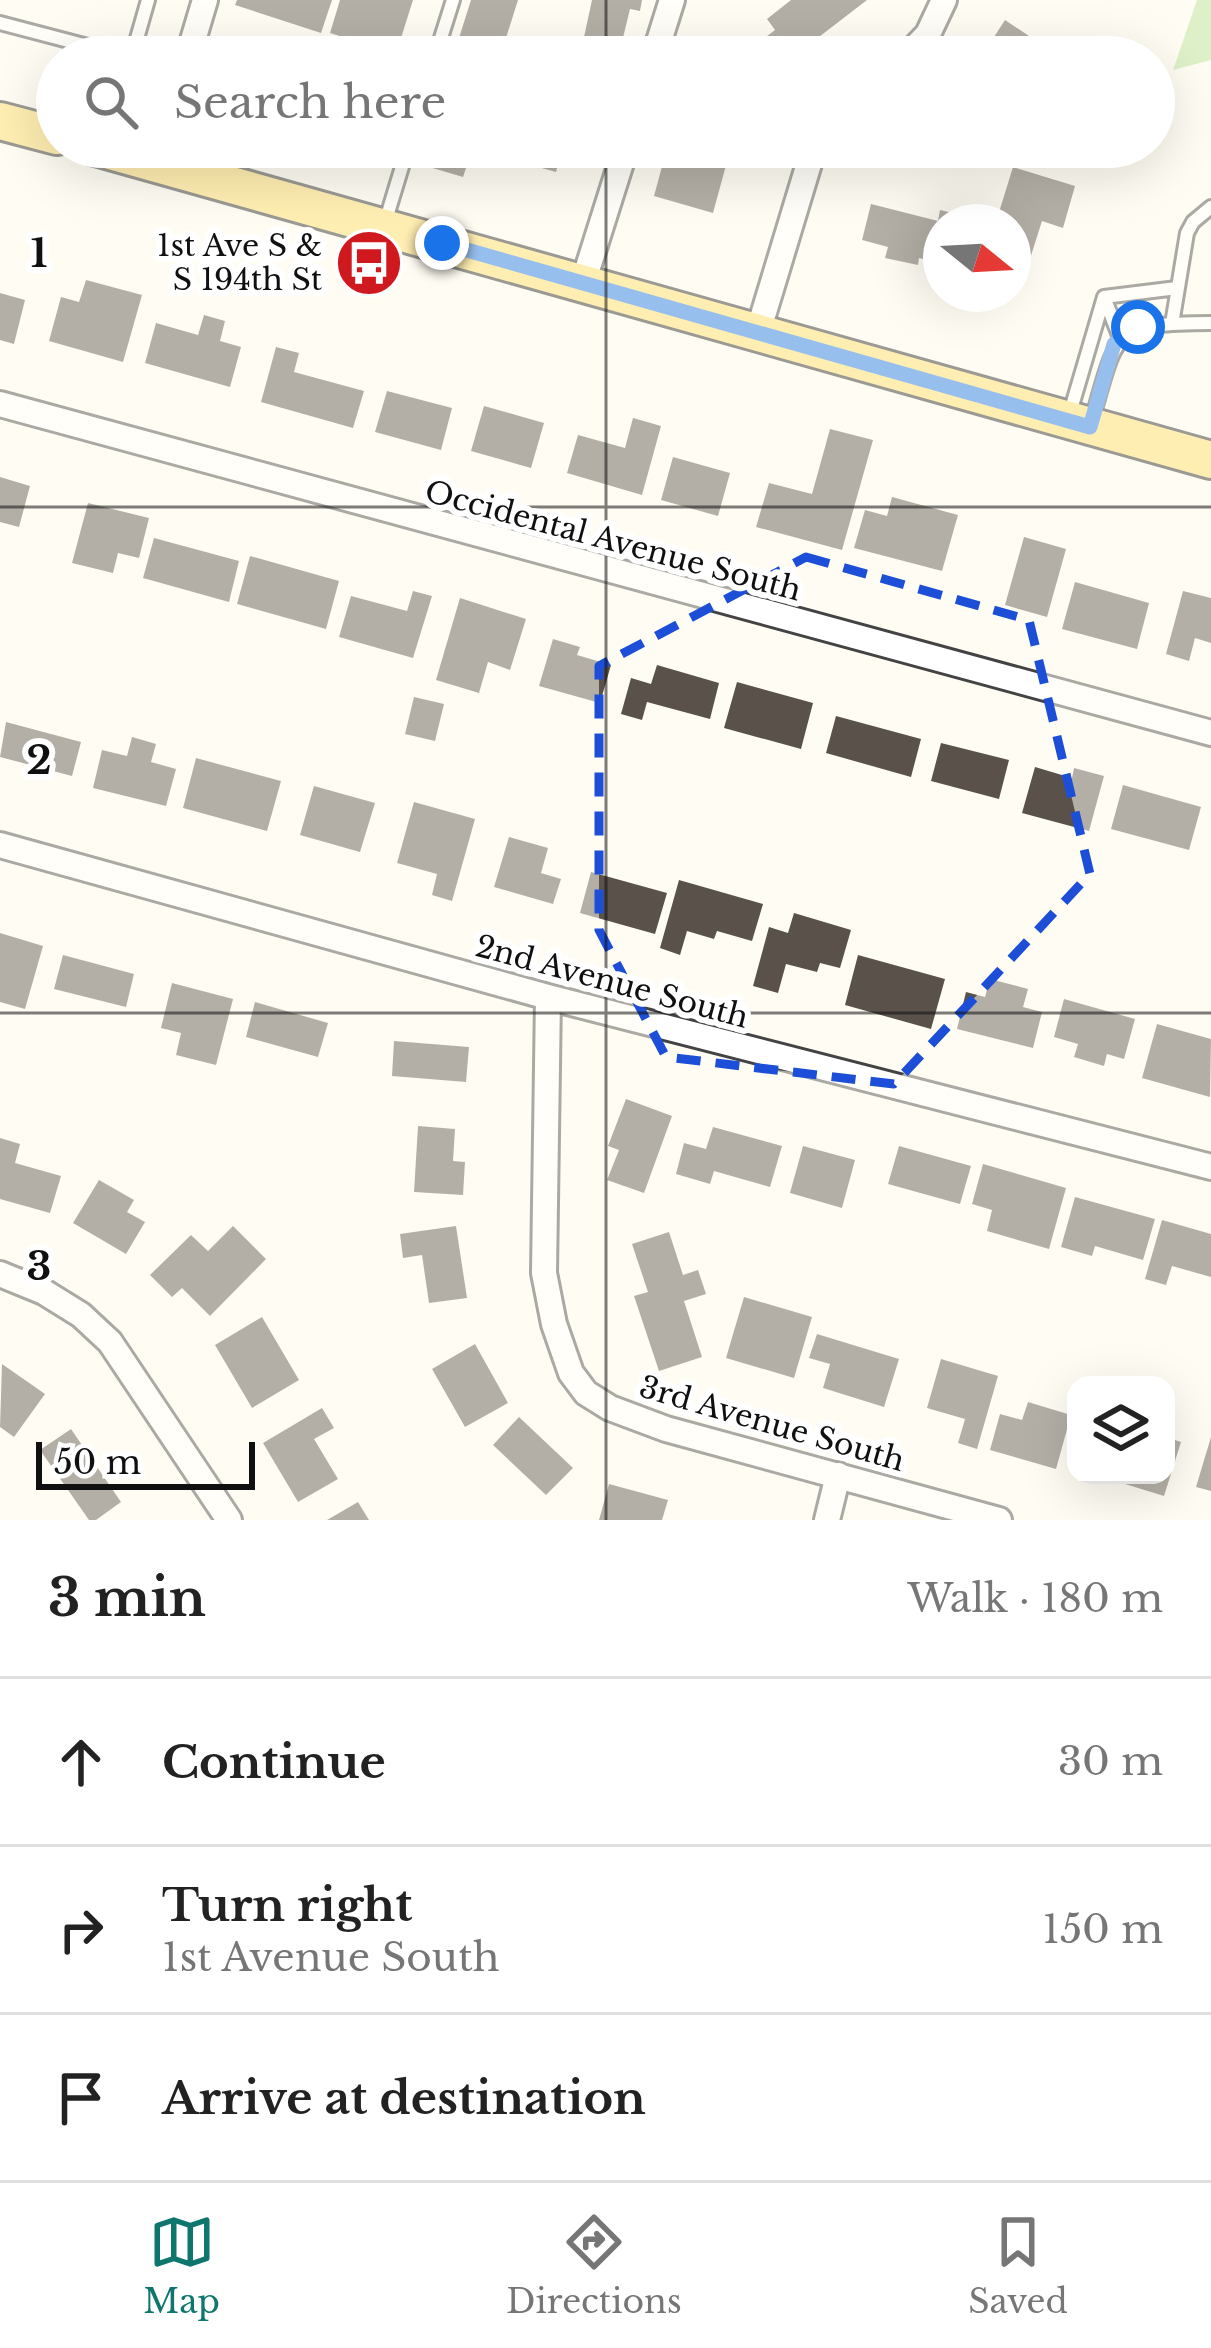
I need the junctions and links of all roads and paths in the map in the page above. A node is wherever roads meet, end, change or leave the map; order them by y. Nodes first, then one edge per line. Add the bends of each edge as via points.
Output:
1 (148, 0) edge
2 (205, 0) edge
3 (453, 0) edge
4 (672, 0) edge
5 (944, 0) edge
6 (0, 23) edge
7 (48, 36) edge
8 (138, 36) edge
9 (194, 36) edge
10 (442, 36) edge
11 (661, 36) edge
12 (926, 36) edge
13 (0, 121) edge
14 (36, 130) edge
15 (199, 168) edge
16 (402, 168) edge
17 (619, 168) edge
18 (808, 168) edge
19 (1211, 206) edge
20 (384, 227) junction
21 (583, 283) junction
22 (1177, 288) junction
23 (1104, 297) junction
24 (1172, 323) junction
25 (1211, 323) edge
26 (758, 332) junction
27 (1120, 338) junction
28 (0, 404) edge
29 (1079, 424) junction
30 (1211, 460) edge
31 (1211, 733) edge
32 (0, 844) edge
33 (548, 997) junction
34 (1211, 1168) edge
35 (0, 1274) edge
36 (838, 1474) junction
37 (229, 1520) edge
38 (827, 1520) edge
39 (999, 1520) edge

1 - 8 lane
2 - 9 street
3 - 10 lane
4 - 11 street
5 - 12 street
6 - 7 lane
13 - 14 main road
15 - 20 main road
16 - 20 lane
17 - 21 street
18 - 26 street
19 - 22 lane via 1187,233
20 - 21 main road
21 - 26 main road
22 - 23 lane
22 - 24 lane
23 - 27 lane
23 - 29 lane
24 - 25 lane
24 - 27 lane
26 - 29 main road
27 - 29 lane
28 - 31 street, Occidental Avenue South
29 - 30 main road
32 - 33 street, 2nd Avenue South
33 - 34 street, 2nd Avenue South
33 - 36 street, 3rd Avenue South via 544,1273 571,1373 610,1408
35 - 37 street via 82,1315 110,1342
36 - 38 street
36 - 39 street, 3rd Avenue South

